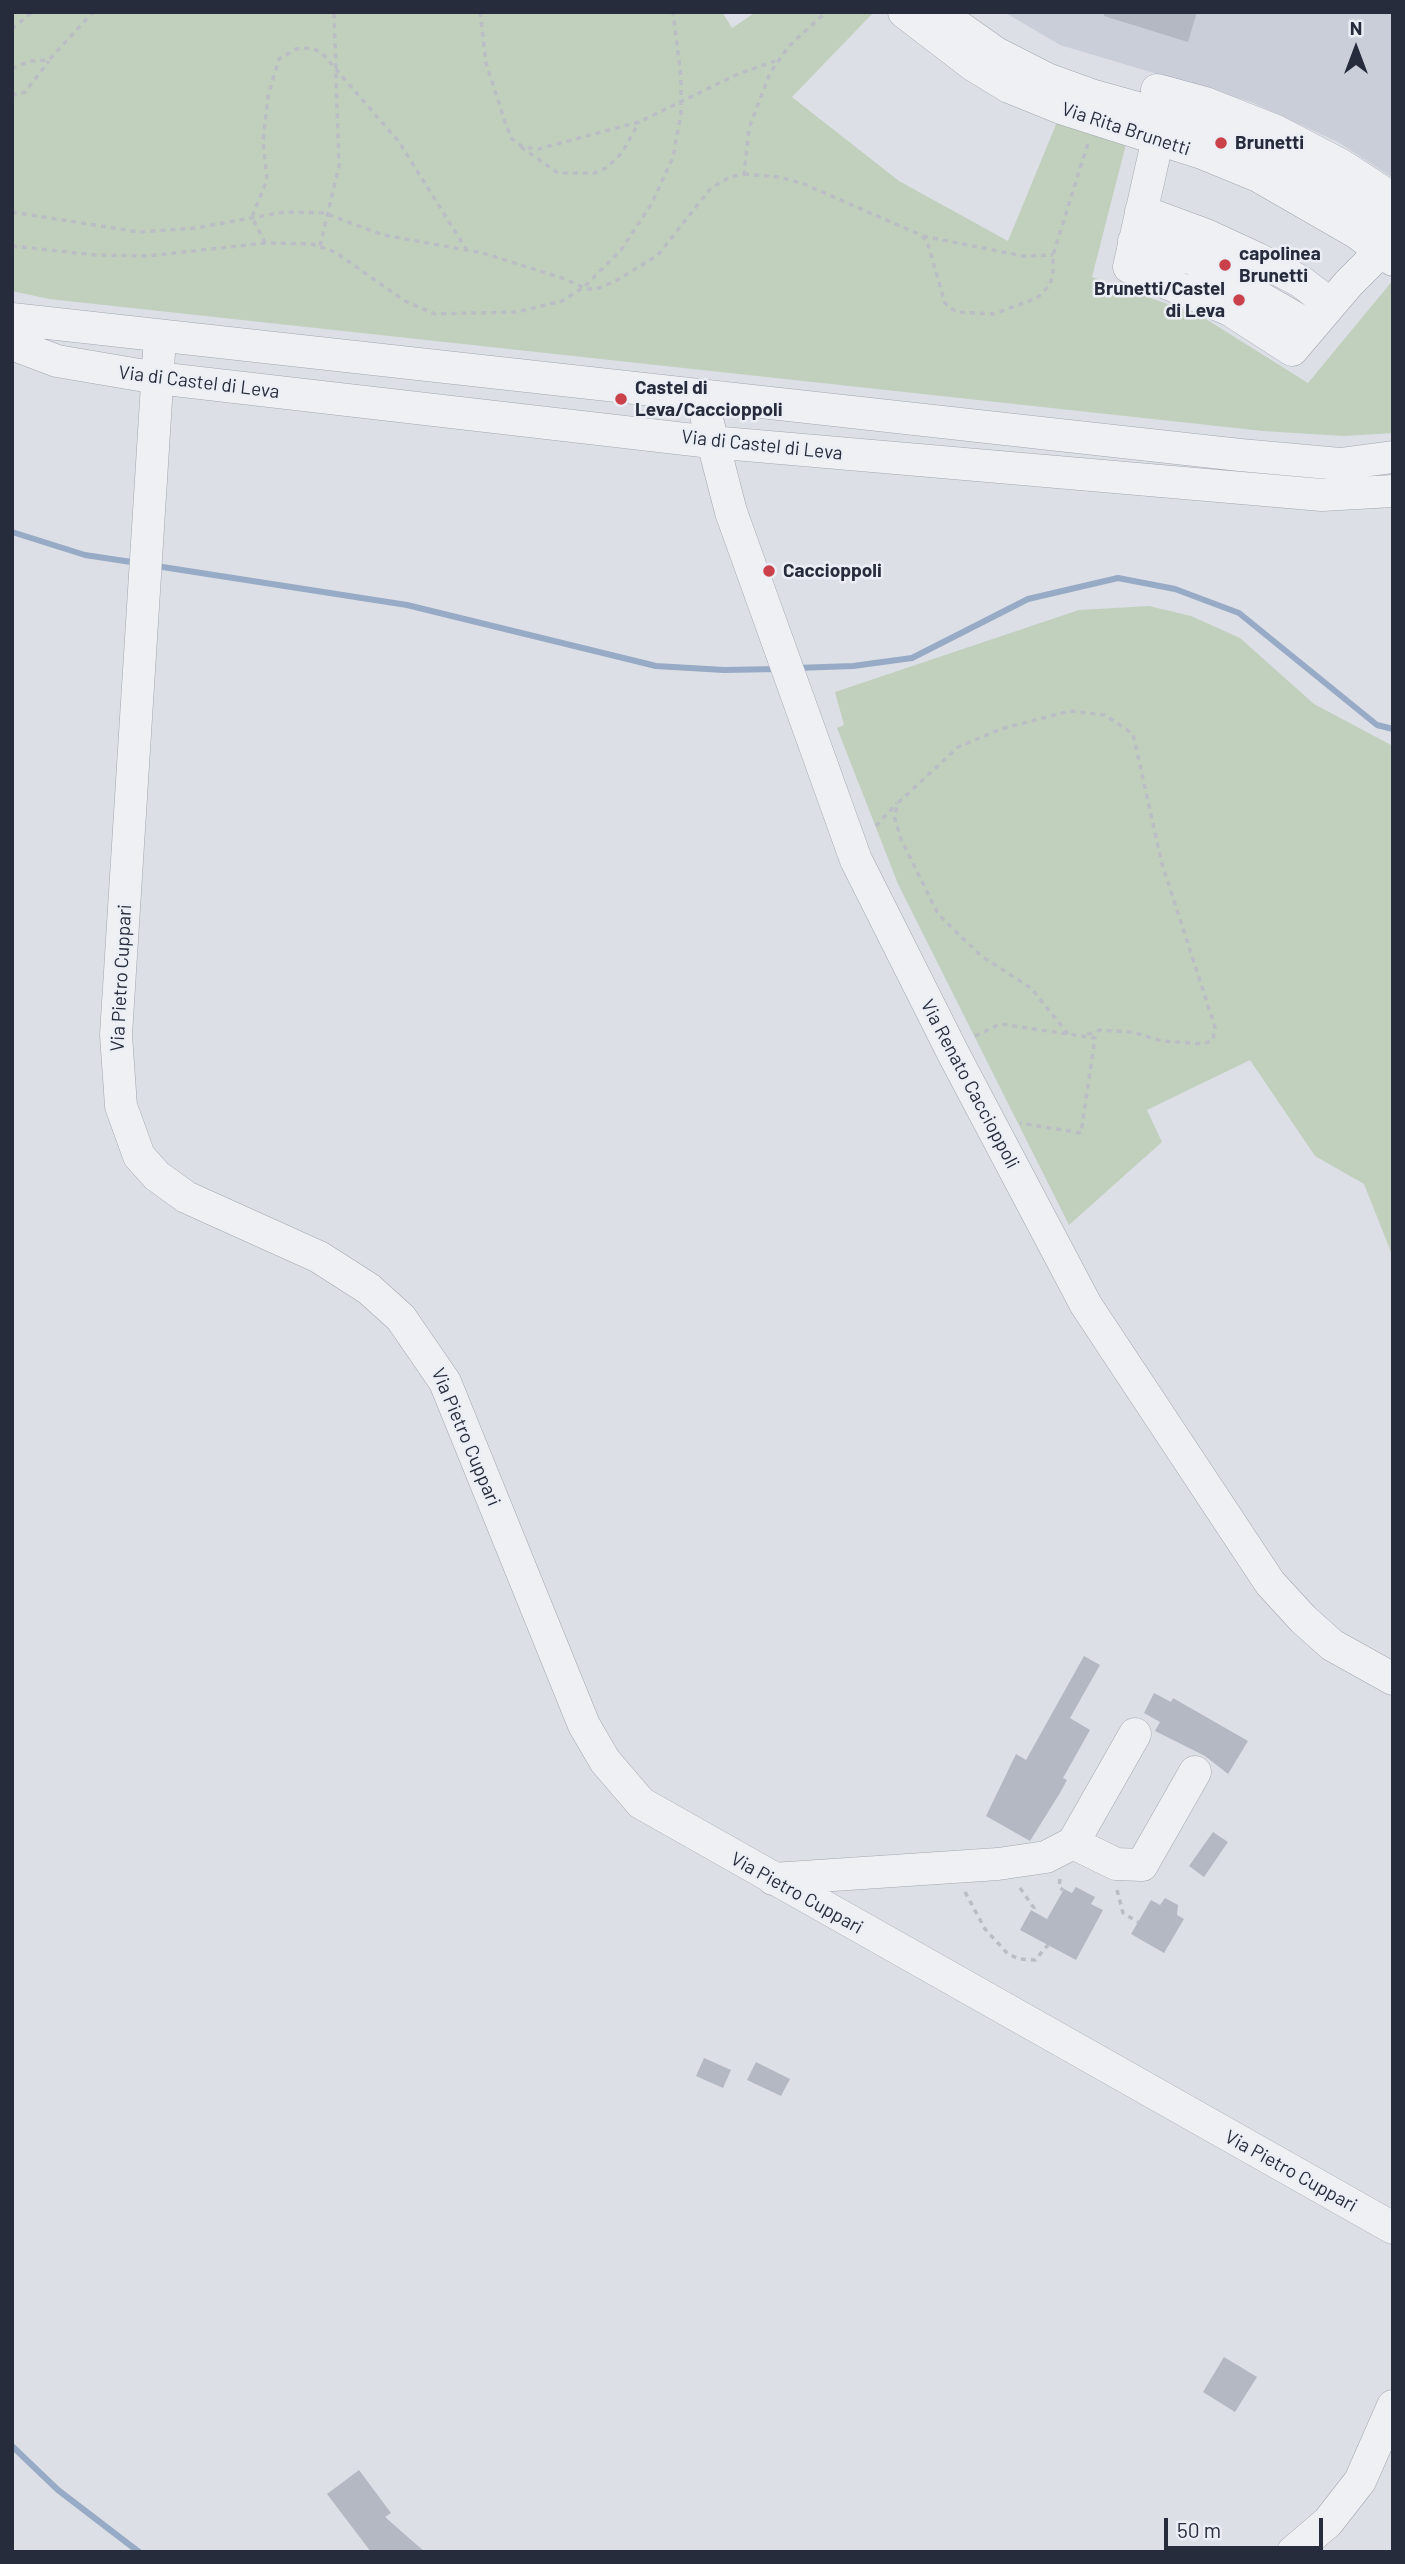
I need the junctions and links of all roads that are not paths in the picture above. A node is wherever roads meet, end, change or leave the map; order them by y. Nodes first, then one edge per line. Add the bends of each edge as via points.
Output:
1 (904, 12) edge
2 (938, 12) edge
3 (974, 12) edge
4 (1158, 138) junction
5 (1393, 199) edge
6 (1137, 226) junction
7 (1381, 243) edge
8 (1320, 315) junction
9 (12, 319) edge
10 (160, 338) junction
11 (12, 344) edge
12 (157, 378) junction
13 (701, 396) junction
14 (712, 442) junction
15 (1393, 457) edge
16 (1393, 491) edge
17 (1393, 1679) edge
18 (1135, 1734) dead end
19 (1195, 1772) dead end
20 (1073, 1843) junction
21 (773, 1879) junction
22 (1393, 2228) edge
23 (1393, 2406) edge
24 (1293, 2552) edge

1 - 4 street, Via Rita Brunetti via 1009,87
2 - 7 street, Via Rita Brunetti via 996,53 1047,79 1161,112 1245,143 1322,191
3 - 5 street via 1056,60 1205,103 1276,131
4 - 6 street
4 - 7 street, Via Rita Brunetti via 1258,176
6 - 8 street via 1206,235 1258,259 1300,281
6 - 8 street via 1129,267 1230,310 1292,349
7 - 8 street
9 - 10 street, Via di Castel di Leva
10 - 12 street, Via Pietro Cuppari
10 - 13 street, Via di Castel di Leva
11 - 12 street, Via di Castel di Leva via 57,360
12 - 14 street, Via di Castel di Leva
12 - 21 street, Via Pietro Cuppari via 116,1035 121,1105 135,1148 156,1176 186,1197 336,1267 401,1318 445,1382 584,1725 605,1761 641,1803
13 - 14 street, Via Renato Caccioppoli
13 - 15 street, Via di Castel di Leva via 1315,462 1340,464
14 - 16 street, Via di Castel di Leva via 1322,495
14 - 17 street, Via Renato Caccioppoli via 731,512 871,893 1086,1305 1270,1583 1322,1637
18 - 20 street
19 - 20 street via 1142,1865 1116,1864
20 - 21 street via 1046,1857 998,1864
21 - 22 street, Via Pietro Cuppari
23 - 24 street via 1360,2482 1328,2522

